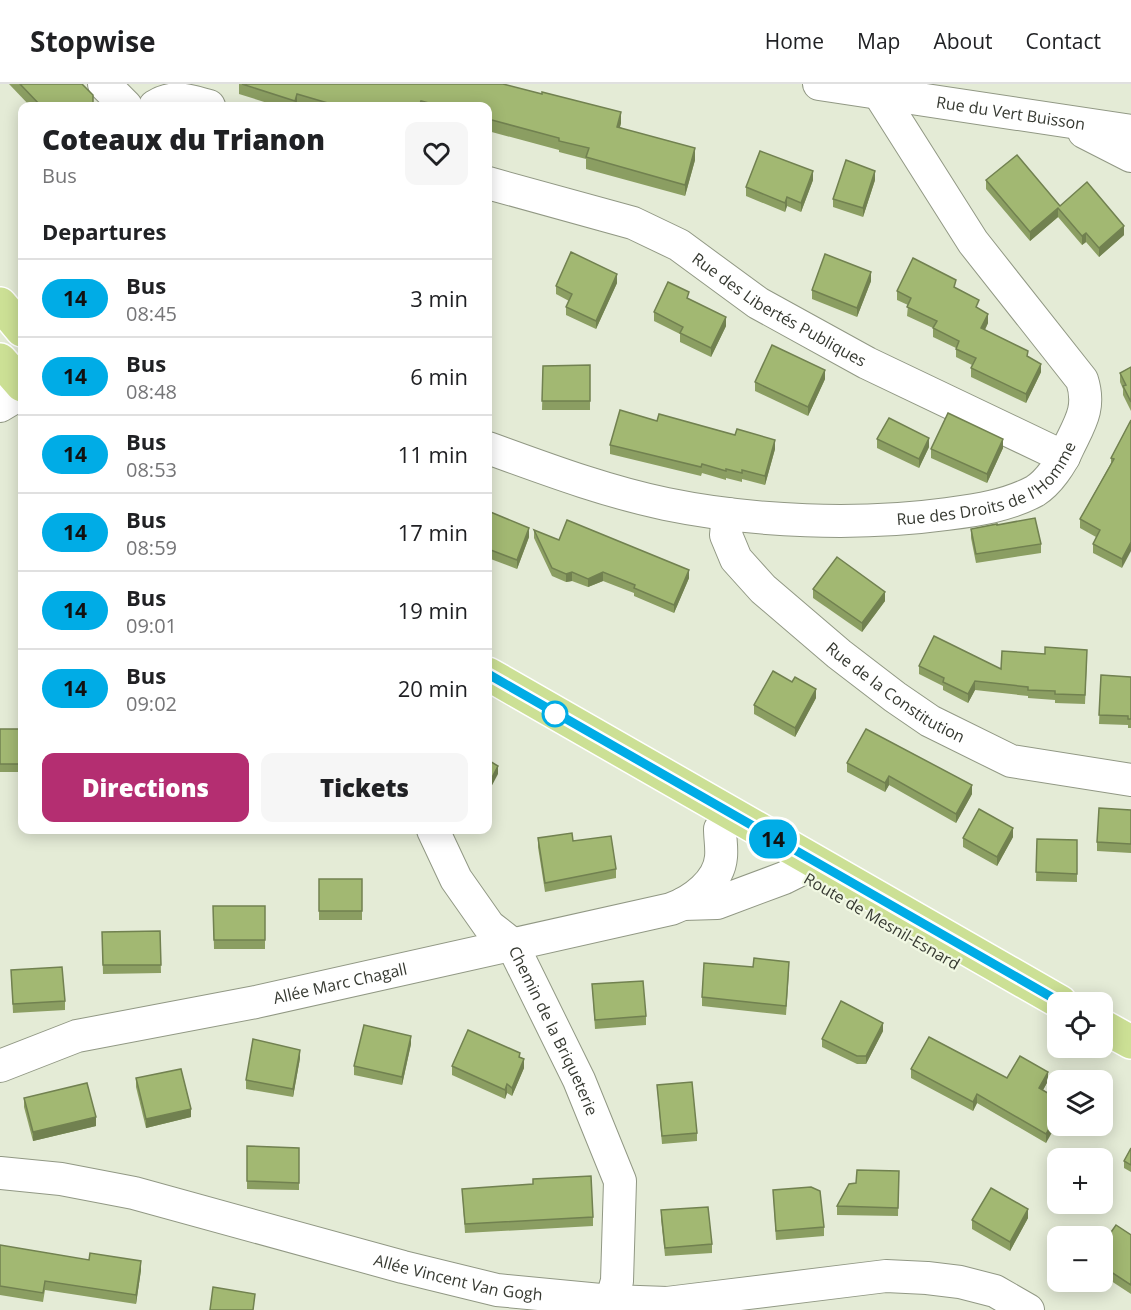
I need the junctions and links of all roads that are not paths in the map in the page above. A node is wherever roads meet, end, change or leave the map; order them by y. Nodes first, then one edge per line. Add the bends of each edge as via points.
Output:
1 (104, 84) edge
2 (819, 84) edge
3 (878, 92) junction
4 (122, 102) edge
5 (166, 102) edge
6 (192, 102) edge
7 (1059, 119) junction
8 (1131, 131) edge
9 (1131, 156) edge
10 (492, 184) edge
11 (0, 360) edge
12 (18, 381) edge
13 (18, 392) edge
14 (0, 405) edge
15 (492, 449) edge
16 (1064, 457) junction
17 (728, 514) junction
18 (492, 676) edge
19 (492, 698) edge
20 (1131, 780) edge
21 (720, 829) junction
22 (435, 834) edge
23 (796, 872) junction
24 (683, 904) junction
25 (512, 944) junction
26 (1047, 995) edge
27 (1047, 1014) edge
28 (1113, 1032) edge
29 (1131, 1042) edge
30 (1113, 1052) edge
31 (1131, 1061) edge
32 (0, 1066) edge
33 (0, 1173) edge
34 (611, 1301) junction
35 (1028, 1310) edge

1 - 4 street
2 - 3 street, Rue du Vert Buisson
3 - 7 street, Rue du Vert Buisson
3 - 16 street, Rue des Droits de l'Homme via 973,242 1082,380 1084,412
5 - 6 street via 176,98
7 - 8 street, Rue du Vert Buisson
7 - 9 street
10 - 16 street, Rue des Libertés Publiques via 633,223 679,245 758,303 867,363
11 - 12 main road
13 - 14 street
15 - 17 street, Rue des Droits de l'Homme via 615,492
16 - 17 street, Rue des Droits de l'Homme via 1037,490 985,508 913,519 855,521
17 - 20 street, Rue de la Constitution via 726,535 736,559 763,589 839,654 930,721 1011,760
18 - 26 main road, Route de Mesnil-Esnard
19 - 21 main road, Route de Mesnil-Esnard
21 - 23 main road, Route de Mesnil-Esnard
21 - 24 street via 717,872 710,883
22 - 25 street, Chemin de la Briqueterie via 456,879 489,926
23 - 24 street via 717,903
23 - 27 main road, Route de Mesnil-Esnard
24 - 25 street, Allée Marc Chagall
25 - 32 street, Allée Marc Chagall via 256,1002 77,1036
25 - 34 street, Chemin de la Briqueterie via 579,1080 620,1181 617,1281
28 - 29 main road
30 - 31 main road
33 - 34 street, Allée Vincent Van Gogh via 61,1179 134,1193 403,1268 497,1290
34 - 35 street, Allée Vincent Van Gogh via 667,1302 885,1276 960,1282 995,1291

